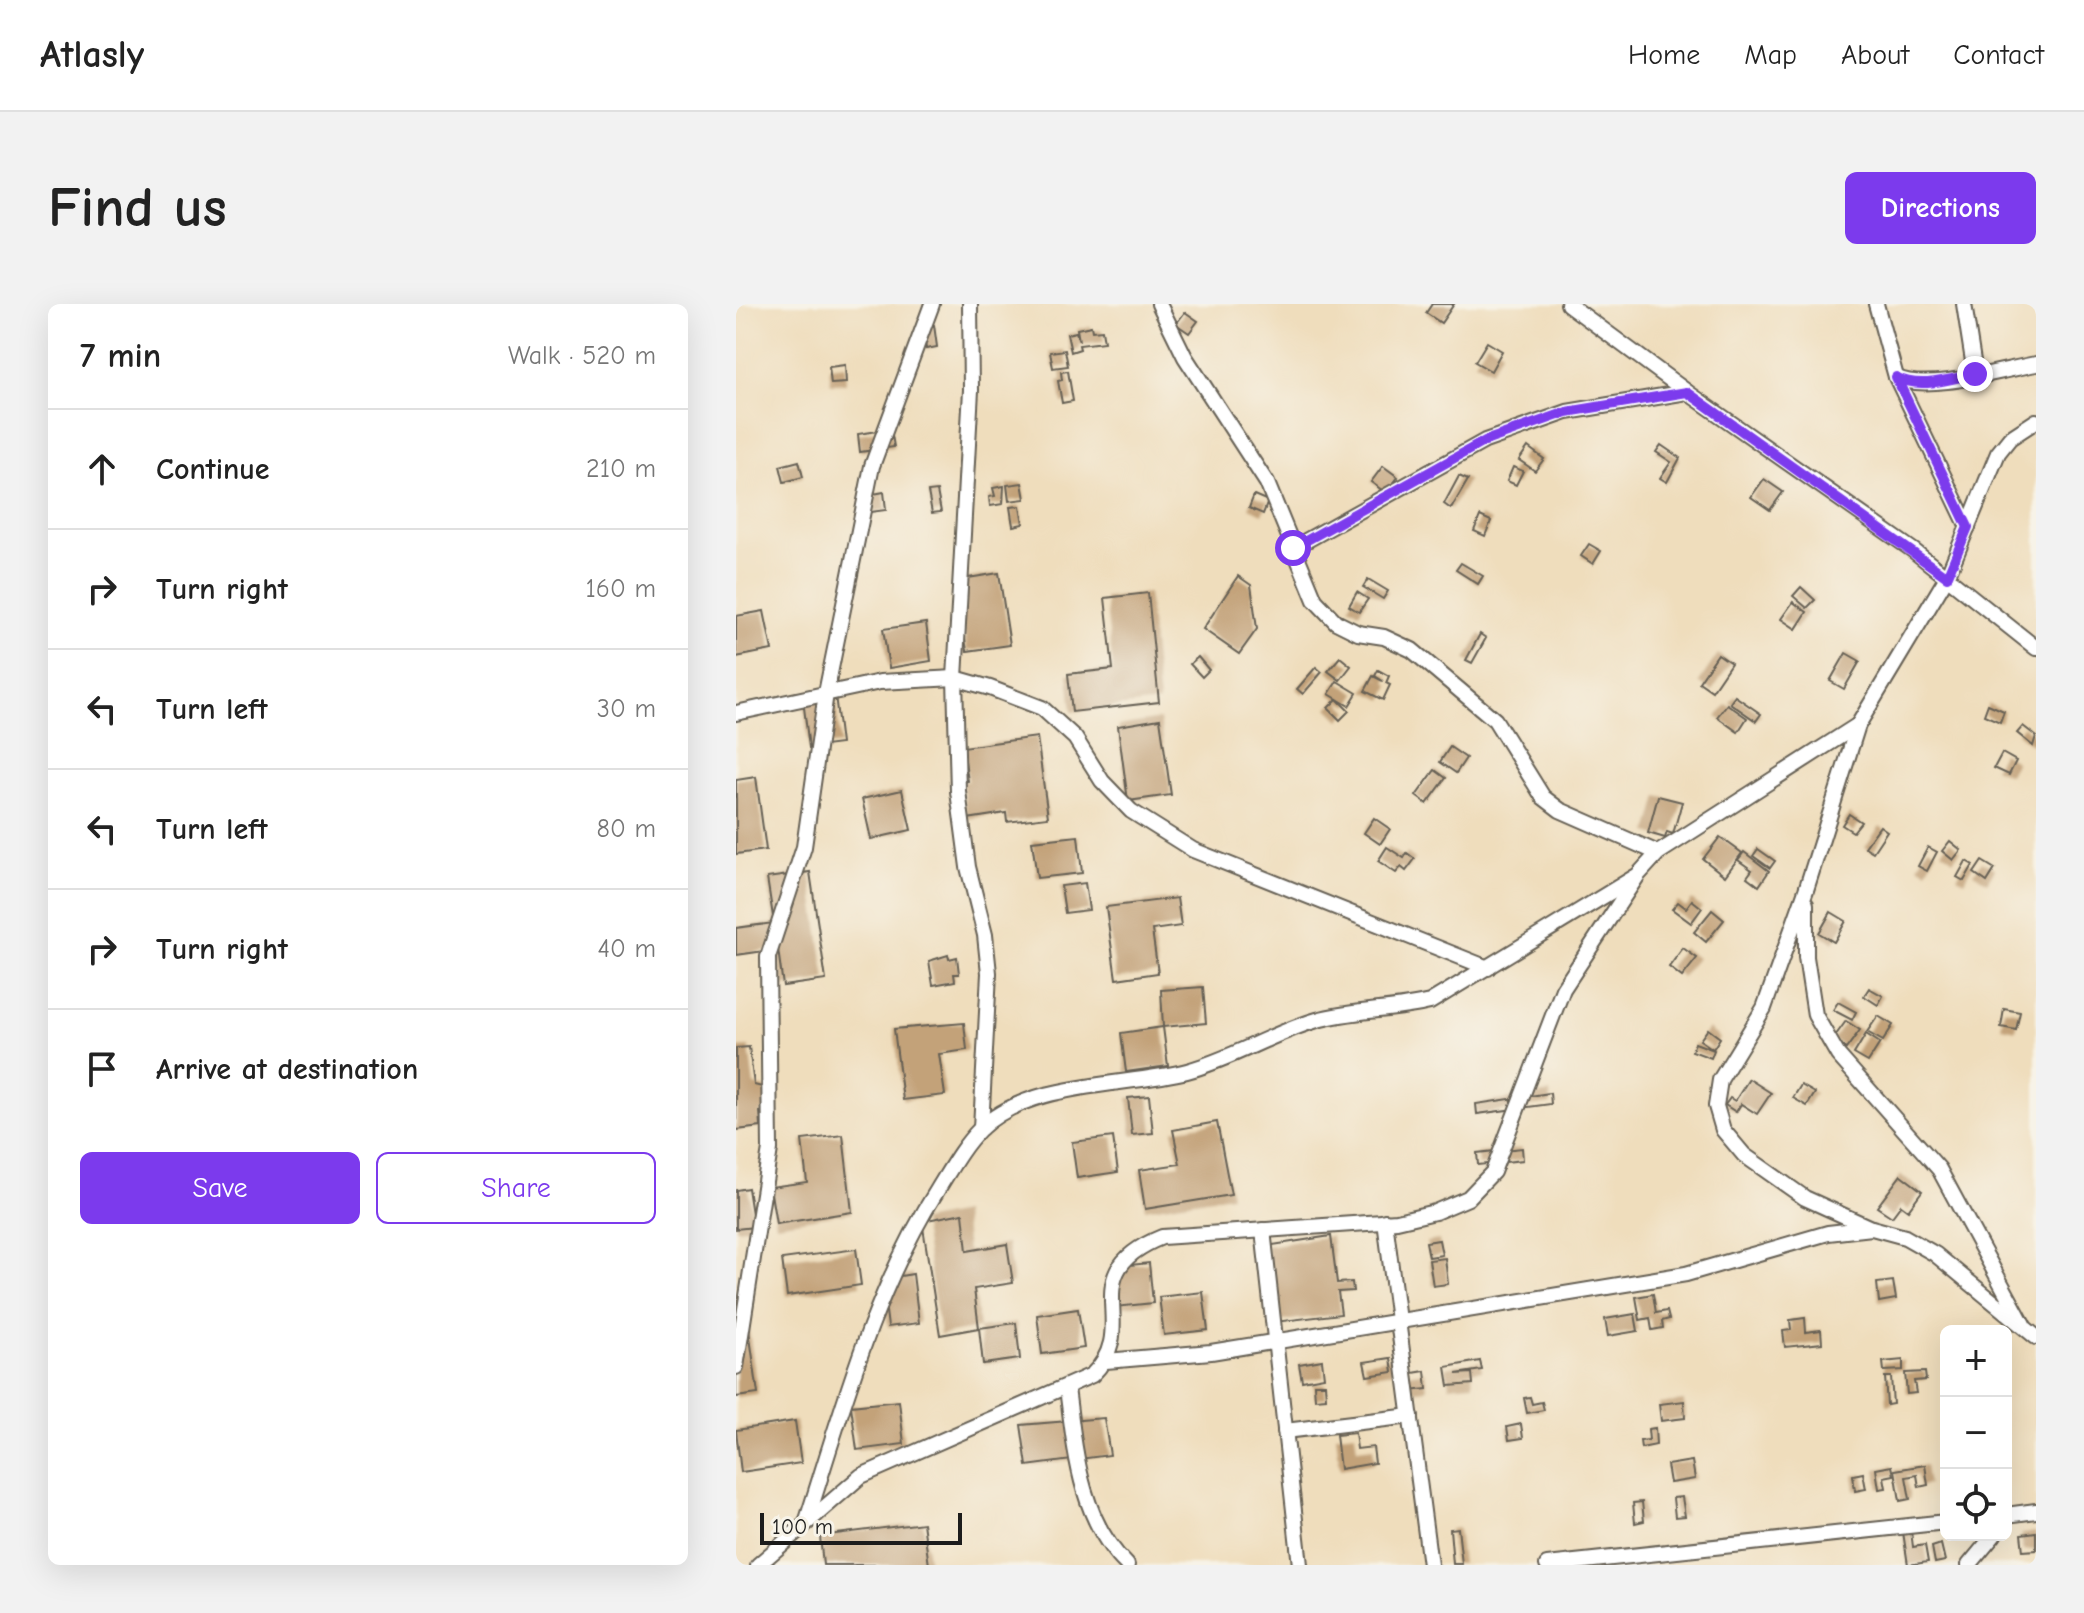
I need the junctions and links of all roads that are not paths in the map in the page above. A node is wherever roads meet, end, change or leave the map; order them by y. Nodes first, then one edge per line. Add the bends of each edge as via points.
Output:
1 (932, 304) edge
2 (970, 304) edge
3 (1159, 304) edge
4 (1568, 304) edge
5 (1876, 304) edge
6 (1964, 304) edge
7 (2036, 364) edge
8 (1975, 374) junction
9 (1896, 377) junction
10 (1687, 392) junction
11 (2036, 421) edge
12 (1968, 527) junction
13 (1293, 548) junction
14 (1947, 577) junction
15 (2036, 648) edge
16 (955, 678) junction
17 (826, 693) junction
18 (736, 713) edge
19 (1858, 725) junction
20 (1658, 853) junction
21 (1638, 875) junction
22 (1806, 890) junction
23 (1488, 968) junction
24 (981, 1128) junction
25 (1385, 1221) junction
26 (1872, 1228) junction
27 (1263, 1230) junction
28 (1399, 1321) junction
29 (2032, 1334) edge
30 (1275, 1341) junction
31 (1106, 1361) junction
32 (736, 1367) edge
33 (1067, 1388) junction
34 (1411, 1416) junction
35 (1285, 1431) junction
36 (2036, 1511) edge
37 (2012, 1516) edge
38 (807, 1520) junction
39 (1940, 1523) edge
40 (1989, 1541) edge
41 (758, 1565) edge
42 (1127, 1565) edge
43 (1300, 1565) edge
44 (1430, 1565) edge
45 (1547, 1565) edge
46 (1969, 1565) edge

1 - 17 street via 872,466
2 - 16 street via 971,390
3 - 13 street via 1185,357 1267,483
4 - 10 street
5 - 9 street
6 - 8 street
7 - 8 street
8 - 9 street via 1926,383
9 - 12 street
10 - 13 street via 1567,412 1485,441
10 - 14 street
11 - 12 street via 2003,445
12 - 14 street
13 - 20 street via 1315,600 1336,622 1412,650 1495,720 1543,797 1560,810
14 - 15 street
14 - 19 street
16 - 17 street via 880,682
16 - 23 street via 1042,708 1075,738 1102,781 1131,811 1193,850
16 - 24 street via 958,791 989,973
17 - 18 street
17 - 32 street via 804,847 768,957 770,1149
19 - 20 street
19 - 22 street
20 - 21 street
21 - 23 street
21 - 25 street via 1563,989 1493,1172 1468,1198 1435,1212
22 - 26 street via 1764,1008 1720,1080 1716,1106 1723,1130 1744,1155 1805,1198
22 - 29 street via 1806,957 1815,1015 1838,1055 1939,1169
23 - 24 street via 1430,1002 1321,1019 1189,1070 1069,1090 1012,1108
24 - 38 street via 917,1223 871,1321
25 - 27 street
25 - 28 street
26 - 28 street via 1828,1233 1686,1274
26 - 29 street via 1905,1237 1935,1254
27 - 30 street
27 - 31 street via 1162,1237 1139,1246 1111,1280 1113,1340
28 - 30 street
28 - 34 street
30 - 31 street
30 - 35 street
31 - 33 street
33 - 38 street via 861,1476
33 - 42 street via 1077,1461 1097,1528
34 - 35 street
34 - 44 street
35 - 43 street
36 - 37 street
38 - 41 street
39 - 45 street
40 - 46 street

